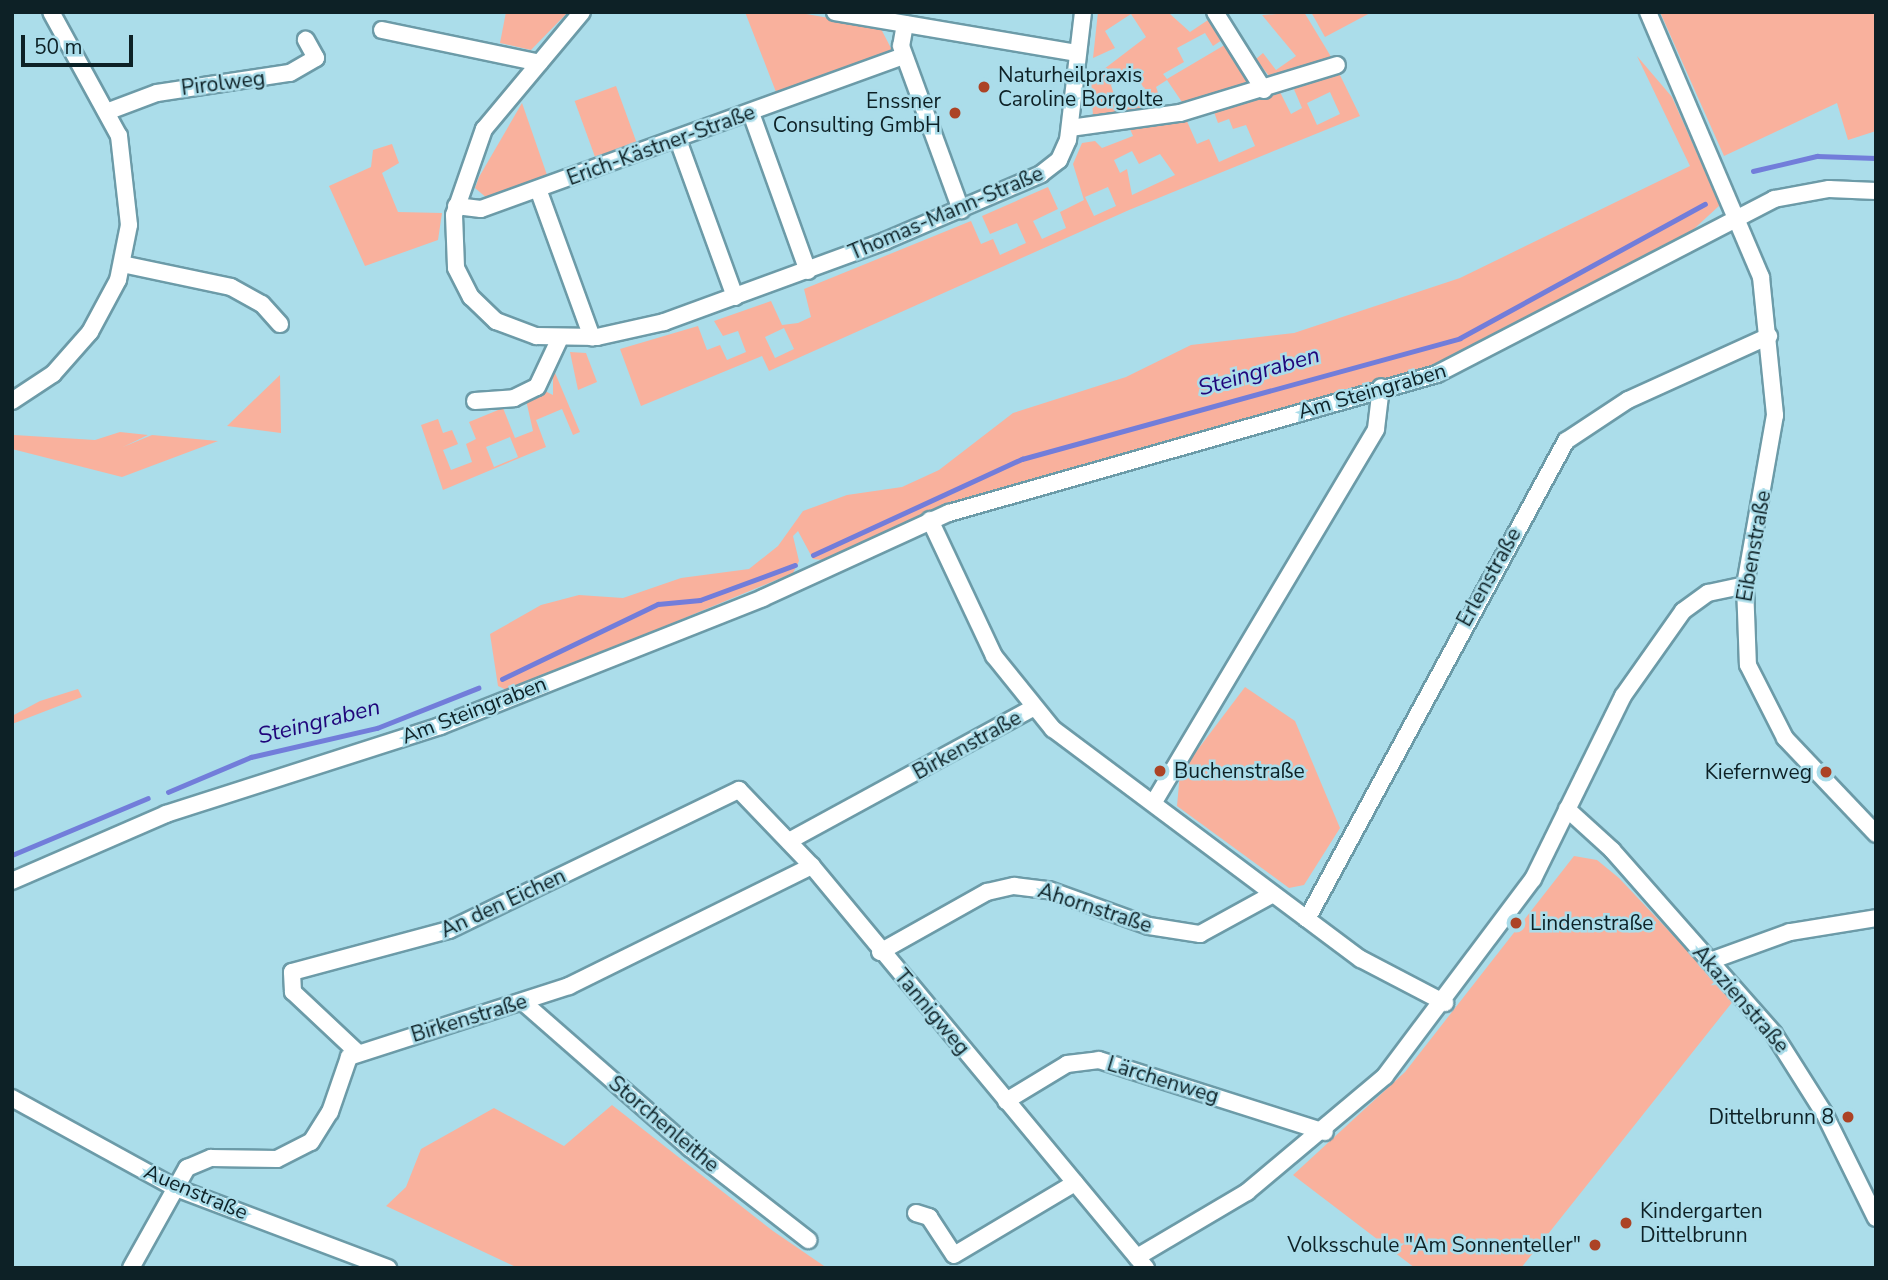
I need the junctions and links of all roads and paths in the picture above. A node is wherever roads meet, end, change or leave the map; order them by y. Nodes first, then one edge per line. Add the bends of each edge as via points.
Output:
1 (51, 12) edge
2 (582, 12) edge
3 (835, 12) edge
4 (1083, 12) edge
5 (1215, 12) edge
6 (1648, 12) edge
7 (905, 24) junction
8 (382, 30) dead end
9 (306, 40) dead end
10 (1079, 53) junction
11 (904, 56) junction
12 (540, 63) junction
13 (1337, 65) dead end
14 (1264, 90) junction
15 (109, 111) junction
16 (751, 113) junction
17 (1070, 128) junction
18 (677, 140) junction
19 (538, 189) junction
20 (1876, 191) edge
21 (456, 206) junction
22 (961, 210) junction
23 (1739, 217) junction
24 (122, 264) junction
25 (808, 271) junction
26 (735, 297) junction
27 (280, 324) dead end
28 (1769, 336) junction
29 (592, 337) junction
30 (560, 338) junction
31 (1381, 387) junction
32 (12, 401) edge
33 (475, 401) dead end
34 (930, 520) junction
35 (1745, 585) junction
36 (1033, 708) junction
37 (1154, 802) junction
38 (1567, 809) junction
39 (1876, 834) edge
40 (789, 841) junction
41 (812, 866) junction
42 (12, 881) edge
43 (1273, 894) junction
44 (1876, 918) edge
45 (1307, 919) junction
46 (880, 952) junction
47 (1710, 961) junction
48 (523, 1002) junction
49 (1446, 1003) junction
50 (357, 1052) junction
51 (12, 1098) edge
52 (1006, 1101) junction
53 (1325, 1132) junction
54 (1075, 1183) junction
55 (1869, 1184) edge
56 (176, 1188) junction
57 (916, 1213) dead end
58 (1876, 1218) edge
59 (808, 1240) dead end
60 (1142, 1262) edge
61 (131, 1268) edge
62 (388, 1268) edge

1 - 15 street
2 - 12 street, Thomas-Mann-Straße
3 - 7 street
4 - 10 street, Thomas-Mann-Straße
5 - 14 street
6 - 23 street
7 - 10 street
7 - 11 street
8 - 12 street
9 - 15 street, Pirolweg via 316,58 290,73 157,93
10 - 17 street, Thomas-Mann-Straße
11 - 16 street, Erich-Kästner-Straße
11 - 22 street
12 - 21 street, Thomas-Mann-Straße via 484,129
13 - 14 street
14 - 17 street via 1180,113
15 - 24 street via 130,195
16 - 18 street, Erich-Kästner-Straße
16 - 25 street
17 - 22 street, Thomas-Mann-Straße via 1052,167
18 - 19 street, Erich-Kästner-Straße
18 - 26 street
19 - 21 street, Erich-Kästner-Straße via 481,209
19 - 29 street
20 - 23 street, Am Steingraben via 1792,194
21 - 30 street, Thomas-Mann-Straße via 453,256 471,298 512,329
22 - 25 street, Thomas-Mann-Straße
23 - 28 street, Eibenstraße via 1761,277
23 - 31 street, Am Steingraben via 1462,364
24 - 27 street via 231,287 262,304
24 - 32 street via 86,338 53,374
25 - 26 street, Thomas-Mann-Straße
26 - 29 street, Thomas-Mann-Straße via 639,330
28 - 35 street, Eibenstraße via 1774,436
28 - 45 street, Erlenstraße via 1628,400 1566,441
29 - 30 street, Thomas-Mann-Straße
30 - 33 street via 537,387 514,398
31 - 34 street, Am Steingraben
31 - 37 street via 1376,429
34 - 36 street via 984,638
34 - 42 street, Am Steingraben via 763,598 440,726 166,814
35 - 38 street via 1708,593 1683,611 1623,696
35 - 39 street, Eibenstraße via 1748,665 1772,720 1813,773
36 - 37 street
36 - 40 street, Birkenstraße
37 - 43 street
38 - 47 street, Akazienstraße
38 - 49 street via 1533,879
40 - 41 street, Tannigweg
40 - 50 street, An den Eichen via 739,790 449,930 298,970 288,980 293,992
41 - 46 street, Tannigweg
41 - 48 street, Birkenstraße via 569,986
43 - 45 street
43 - 46 street, Ahornstraße via 1200,934 1149,926 1049,890 1014,886 987,892
44 - 47 street via 1790,932
45 - 49 street via 1361,959
46 - 52 street, Tannigweg
47 - 55 street, Akazienstraße via 1789,1054
48 - 50 street, Birkenstraße
48 - 59 street, Storchenleithe via 690,1148
49 - 53 street via 1385,1076
50 - 56 street via 340,1070 323,1128 302,1149 264,1161 202,1160 187,1168
51 - 56 street, Auenstraße
52 - 53 street, Lärchenweg via 1067,1064 1099,1060
52 - 54 street, Tannigweg
53 - 60 street
54 - 57 street via 954,1255 929,1217
54 - 60 street, Tannigweg
55 - 58 street, Akazienstraße
56 - 61 street
56 - 62 street, Auenstraße

